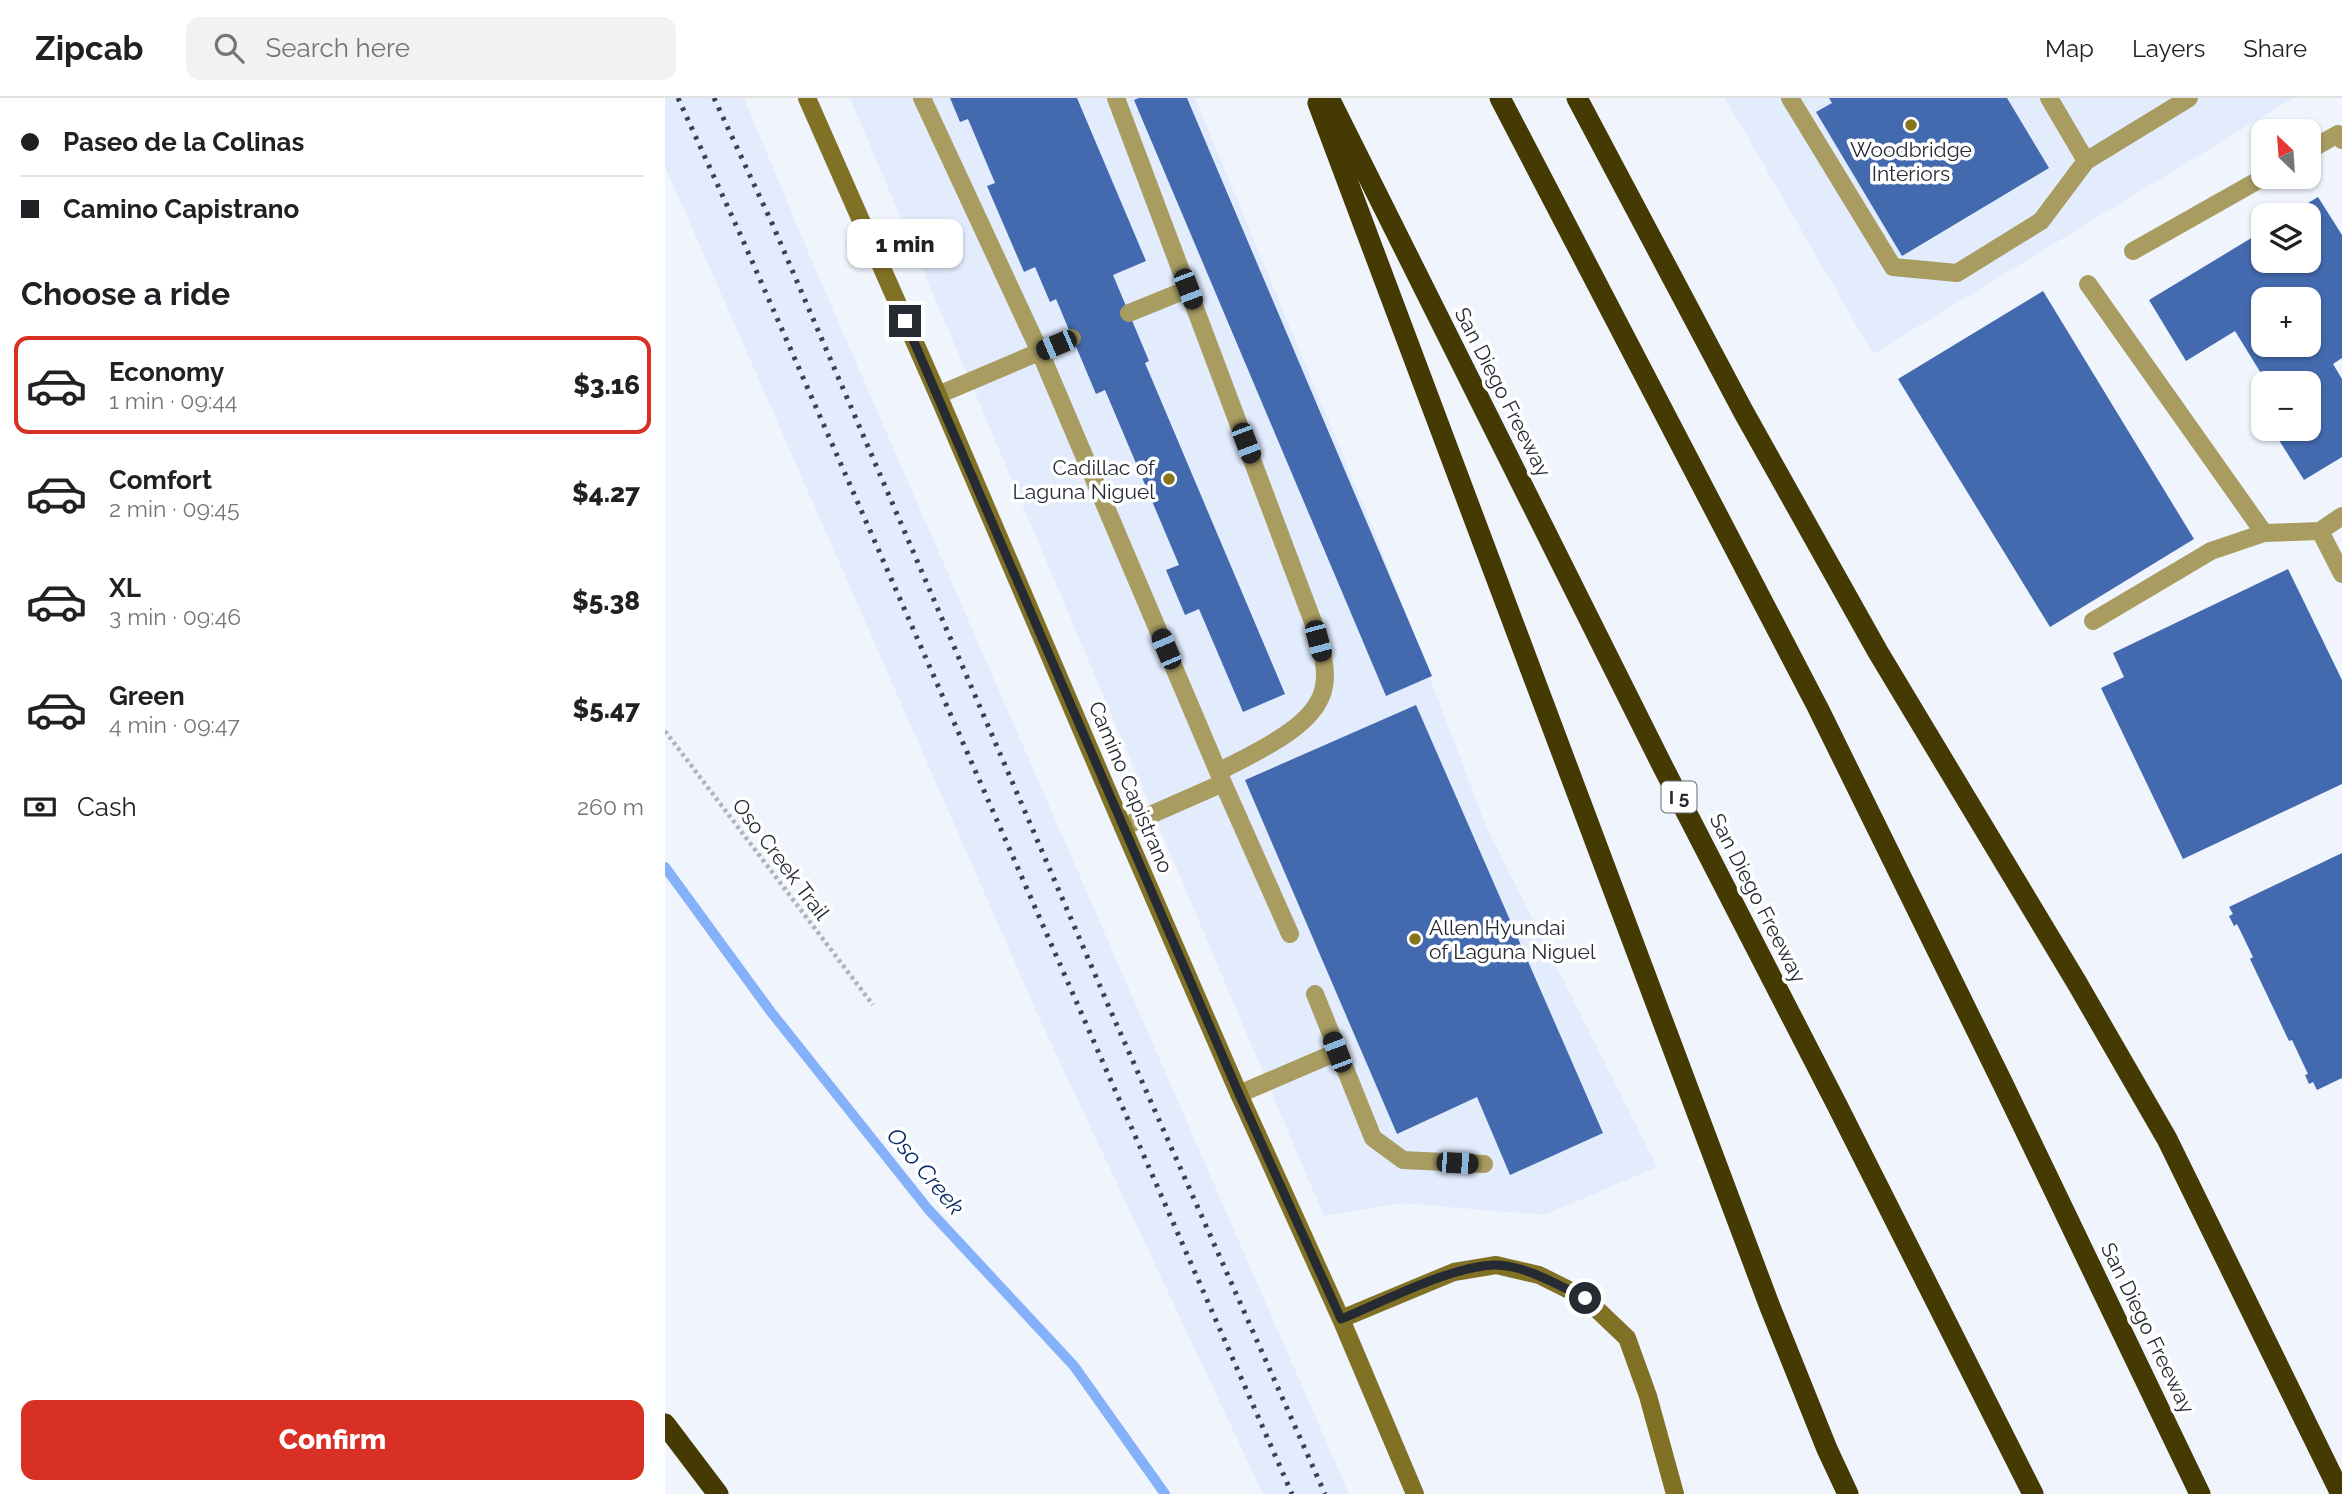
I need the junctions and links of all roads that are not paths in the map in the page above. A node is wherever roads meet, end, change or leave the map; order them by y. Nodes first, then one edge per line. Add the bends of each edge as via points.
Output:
1 (807, 98) edge
2 (922, 98) edge
3 (1116, 98) edge
4 (1316, 98) edge
5 (1329, 98) edge
6 (1500, 98) edge
7 (1577, 98) edge
8 (1790, 98) edge
9 (2049, 98) edge
10 (2189, 98) edge
11 (2342, 140) edge
12 (2321, 144) edge
13 (2086, 160) junction
14 (2251, 184) edge
15 (2133, 251) dead end
16 (2088, 284) dead end
17 (1188, 289) junction
18 (1129, 313) dead end
19 (1072, 338) dead end
20 (1040, 352) junction
21 (938, 395) junction
22 (2342, 516) edge
23 (2320, 531) junction
24 (2264, 533) junction
25 (2342, 574) edge
26 (2093, 621) dead end
27 (1220, 777) junction
28 (1123, 827) junction
29 (1290, 934) dead end
30 (1315, 993) dead end
31 (1337, 1052) junction
32 (1239, 1094) junction
33 (1484, 1164) dead end
34 (1341, 1319) junction
35 (665, 1423) edge
36 (718, 1494) edge
37 (1415, 1494) edge
38 (1675, 1494) edge
39 (1848, 1494) edge
40 (2033, 1494) edge
41 (2200, 1494) edge
42 (2341, 1494) edge

1 - 21 street, Camino Capistrano
2 - 20 lane
3 - 17 lane
4 - 39 highway via 1770,1307
5 - 40 highway, San Diego Freeway / I 5
6 - 41 highway, San Diego Freeway via 1818,708
7 - 42 highway via 1743,411 1878,652 2167,1139
8 - 13 lane via 1893,267 1957,273 2041,221
9 - 13 lane
10 - 13 lane
11 - 12 lane via 2339,134
14 - 15 lane
16 - 24 lane
17 - 18 lane
17 - 27 lane via 1313,622 1325,684 1321,702 1302,722
19 - 20 lane
20 - 21 lane
20 - 27 lane
21 - 28 street, Camino Capistrano
22 - 23 lane
23 - 24 lane
23 - 25 lane
24 - 26 lane via 2211,551
27 - 28 lane
27 - 29 lane
28 - 32 street, Camino Capistrano
30 - 31 lane
31 - 32 lane
31 - 33 lane via 1373,1138 1403,1160
32 - 34 street, Camino Capistrano
34 - 37 street, Camino Capistrano
34 - 38 street via 1454,1272 1496,1265 1539,1275 1585,1298 1627,1338
35 - 36 highway

